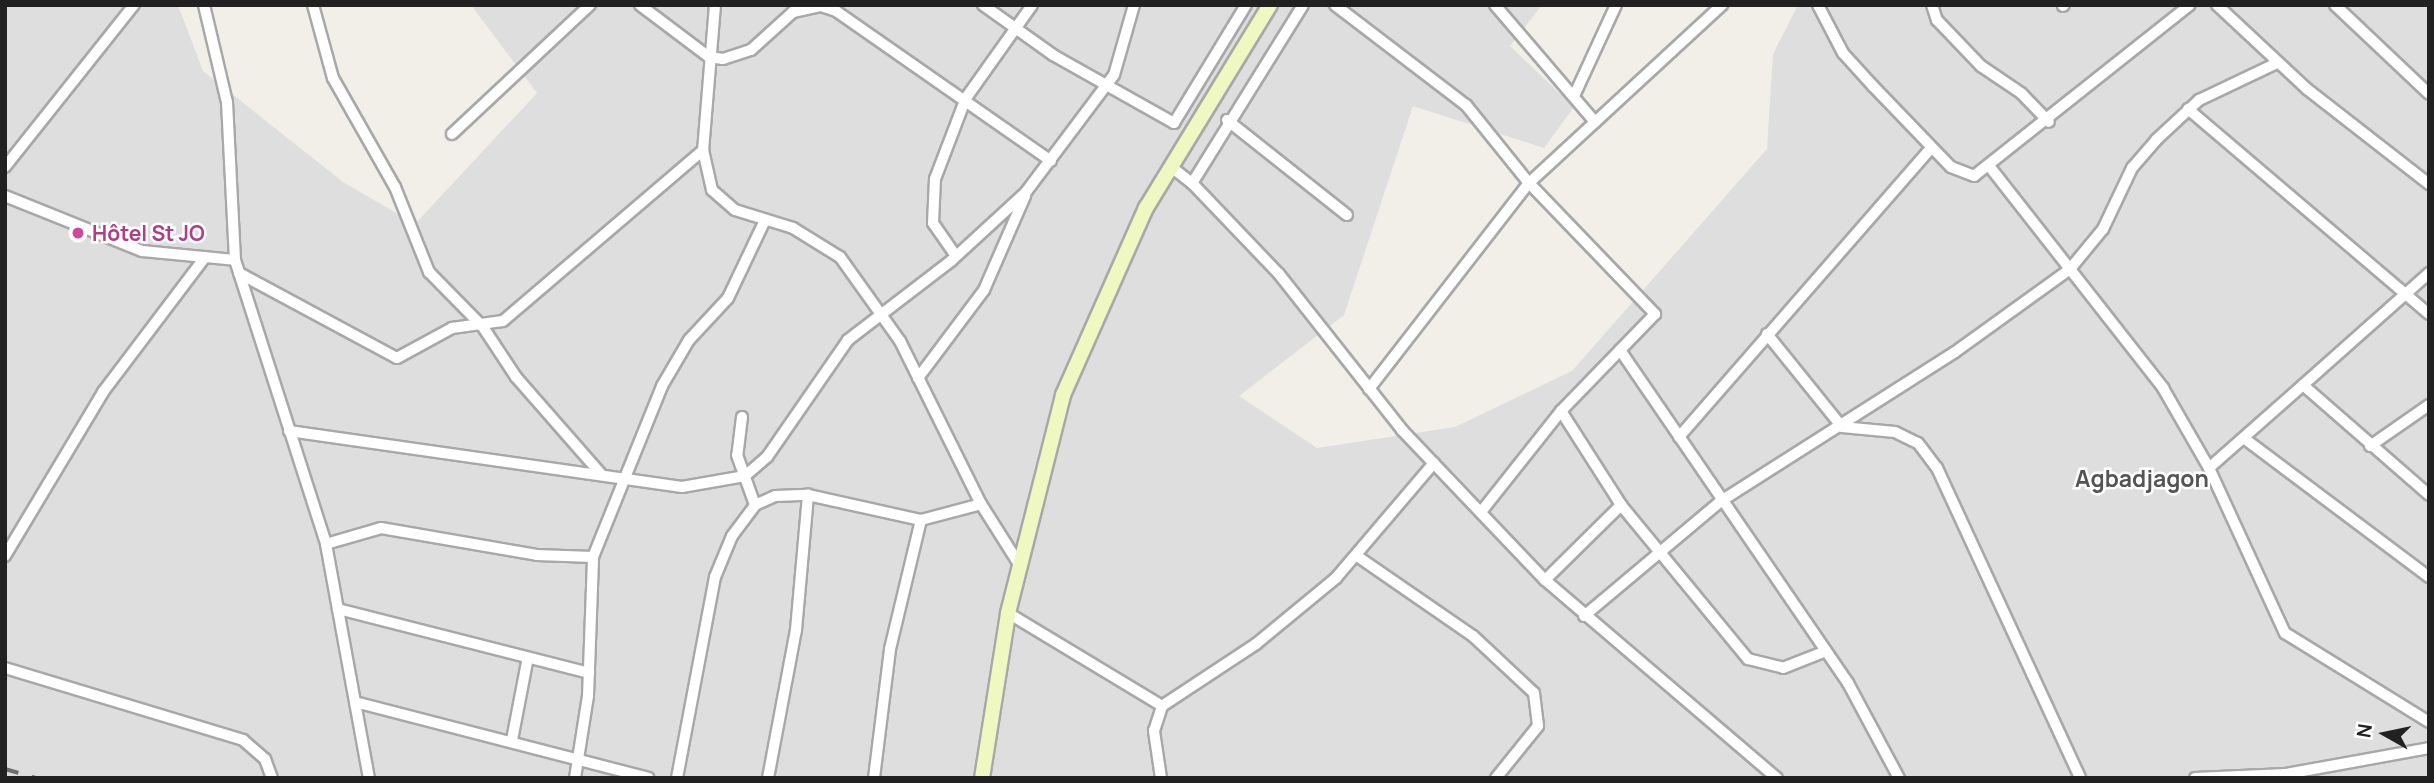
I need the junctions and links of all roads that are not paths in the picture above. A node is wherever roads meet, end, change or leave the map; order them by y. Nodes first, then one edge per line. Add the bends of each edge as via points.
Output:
1 (134, 5) edge
2 (204, 5) edge
3 (313, 5) edge
4 (590, 5) edge
5 (640, 5) edge
6 (715, 5) edge
7 (983, 5) edge
8 (1032, 5) edge
9 (1133, 5) edge
10 (1246, 5) edge
11 (1270, 5) edge
12 (1303, 5) edge
13 (1335, 5) edge
14 (1495, 5) edge
15 (1616, 5) edge
16 (1722, 5) edge
17 (1818, 5) edge
18 (1932, 5) edge
19 (2190, 5) edge
20 (2217, 5) edge
21 (2335, 5) edge
22 (820, 6) edge
23 (1012, 29) junction
24 (709, 57) junction
25 (2277, 63) junction
26 (1106, 88) junction
27 (2429, 94) edge
28 (1574, 96) junction
29 (966, 98) junction
30 (2188, 109) junction
31 (1227, 120) junction
32 (1595, 122) junction
33 (2049, 122) junction
34 (452, 134) dead end
35 (1931, 148) junction
36 (703, 150) junction
37 (1051, 161) junction
38 (1170, 166) junction
39 (5, 167) edge
40 (1990, 167) junction
41 (1192, 183) junction
42 (1529, 183) junction
43 (2429, 184) edge
44 (1026, 192) junction
45 (5, 196) edge
46 (1347, 215) dead end
47 (765, 220) junction
48 (956, 256) junction
49 (205, 257) junction
50 (236, 260) junction
51 (2070, 269) junction
52 (2429, 272) edge
53 (239, 273) junction
54 (2405, 293) junction
55 (881, 309) junction
56 (2429, 314) edge
57 (483, 327) junction
58 (1767, 334) junction
59 (1620, 350) junction
60 (918, 378) junction
61 (2304, 385) junction
62 (1369, 389) junction
63 (2429, 405) edge
64 (1561, 411) junction
65 (742, 417) dead end
66 (1842, 427) junction
67 (289, 431) junction
68 (1679, 437) junction
69 (2245, 439) junction
70 (2370, 446) junction
71 (1434, 463) junction
72 (2208, 468) junction
73 (600, 473) junction
74 (745, 476) junction
75 (627, 477) junction
76 (808, 495) junction
77 (2429, 495) edge
78 (1721, 501) junction
79 (981, 504) junction
80 (755, 505) junction
81 (1621, 505) junction
82 (1481, 512) junction
83 (921, 520) junction
84 (326, 544) junction
85 (1656, 550) junction
86 (5, 556) edge
87 (1357, 556) junction
88 (593, 557) junction
89 (1019, 564) junction
90 (2429, 577) edge
91 (1545, 580) junction
92 (338, 609) junction
93 (1008, 613) junction
94 (1584, 616) junction
95 (1826, 651) junction
96 (527, 662) junction
97 (5, 668) edge
98 (589, 673) junction
99 (355, 702) junction
100 (1163, 706) junction
101 (2429, 722) edge
102 (512, 740) junction
103 (2429, 748) edge
104 (579, 757) junction
105 (2308, 774) edge
106 (2212, 777) edge
107 (272, 778) edge
108 (369, 778) edge
109 (575, 778) edge
110 (648, 778) edge
111 (677, 778) edge
112 (768, 778) edge
113 (874, 778) edge
114 (982, 778) edge
115 (1161, 778) edge
116 (1496, 778) edge
117 (1777, 778) edge
118 (1899, 778) edge
119 (2080, 778) edge
120 (2194, 778) edge

1 - 39 street
2 - 50 street via 227,103
3 - 57 street via 333,78 395,187 429,272
4 - 34 street
5 - 24 street
6 - 24 street
7 - 23 street
8 - 23 street
9 - 26 street via 1120,62
10 - 26 street via 1174,123
11 - 38 main road
12 - 31 street
13 - 42 street via 1466,104
14 - 28 street
15 - 28 street
16 - 32 street
17 - 35 street via 1843,53
18 - 33 street via 1937,20 1981,66
19 - 33 street
20 - 25 street
21 - 27 street
22 - 24 street via 793,12 743,55
22 - 29 street via 849,17
23 - 26 street
23 - 29 street
24 - 36 street
25 - 30 street via 2223,85
25 - 43 street
26 - 37 street
28 - 32 street
29 - 37 street
29 - 48 street via 930,207
30 - 51 street via 2132,168 2103,229
30 - 54 street
31 - 41 street
31 - 46 street
32 - 42 street
33 - 40 street
35 - 40 street via 1964,174
35 - 58 street
36 - 47 street via 721,201
36 - 57 street via 670,173 561,276 503,321
37 - 44 street
38 - 41 street
38 - 89 main road via 1063,395
40 - 51 street
41 - 62 street via 1279,274
42 - 59 street via 1655,314
42 - 62 street
44 - 48 street
44 - 60 street via 984,290
45 - 49 street via 142,251
47 - 55 street via 825,245
47 - 75 street via 728,298 671,368
48 - 55 street
49 - 50 street
49 - 86 street via 103,392
50 - 53 street
51 - 66 street
51 - 72 street via 2155,377
52 - 54 street
53 - 57 street via 397,358 452,328
53 - 67 street
54 - 56 street
54 - 61 street
55 - 60 street
55 - 74 street via 828,362 766,457
57 - 73 street via 516,377
58 - 66 street
58 - 68 street
59 - 64 street
59 - 68 street
60 - 79 street
61 - 69 street
61 - 70 street
62 - 71 street
63 - 70 street
64 - 81 street
64 - 82 street
65 - 74 street via 736,444
66 - 78 street
66 - 119 street via 1895,432 1917,443 1937,468
67 - 73 street
67 - 84 street
68 - 78 street
69 - 72 street
69 - 90 street
70 - 77 street
71 - 82 street
71 - 87 street
72 - 101 street via 2285,633
73 - 75 street
74 - 75 street via 682,487
74 - 80 street
75 - 88 street
76 - 80 street via 775,496
76 - 83 street
76 - 112 street via 794,643
78 - 85 street
78 - 95 street
79 - 83 street
79 - 89 street
80 - 111 street via 732,536 715,577
81 - 85 street
81 - 91 street
82 - 91 street
83 - 113 street via 890,649
84 - 88 street via 381,528 537,555
84 - 92 street
85 - 94 street
85 - 95 street via 1748,659 1783,668
87 - 100 street via 1256,644
87 - 116 street via 1473,636 1534,693 1538,726
88 - 98 street
89 - 93 main road
91 - 94 street
92 - 96 street
92 - 99 street
93 - 100 street
93 - 114 main road
94 - 117 street
95 - 118 street
96 - 98 street
96 - 102 street
97 - 107 street via 243,740 265,759
98 - 104 street
99 - 102 street
99 - 108 street
100 - 115 street via 1154,731
102 - 104 street
103 - 105 street
104 - 109 street
104 - 110 street
105 - 106 street
106 - 120 street

